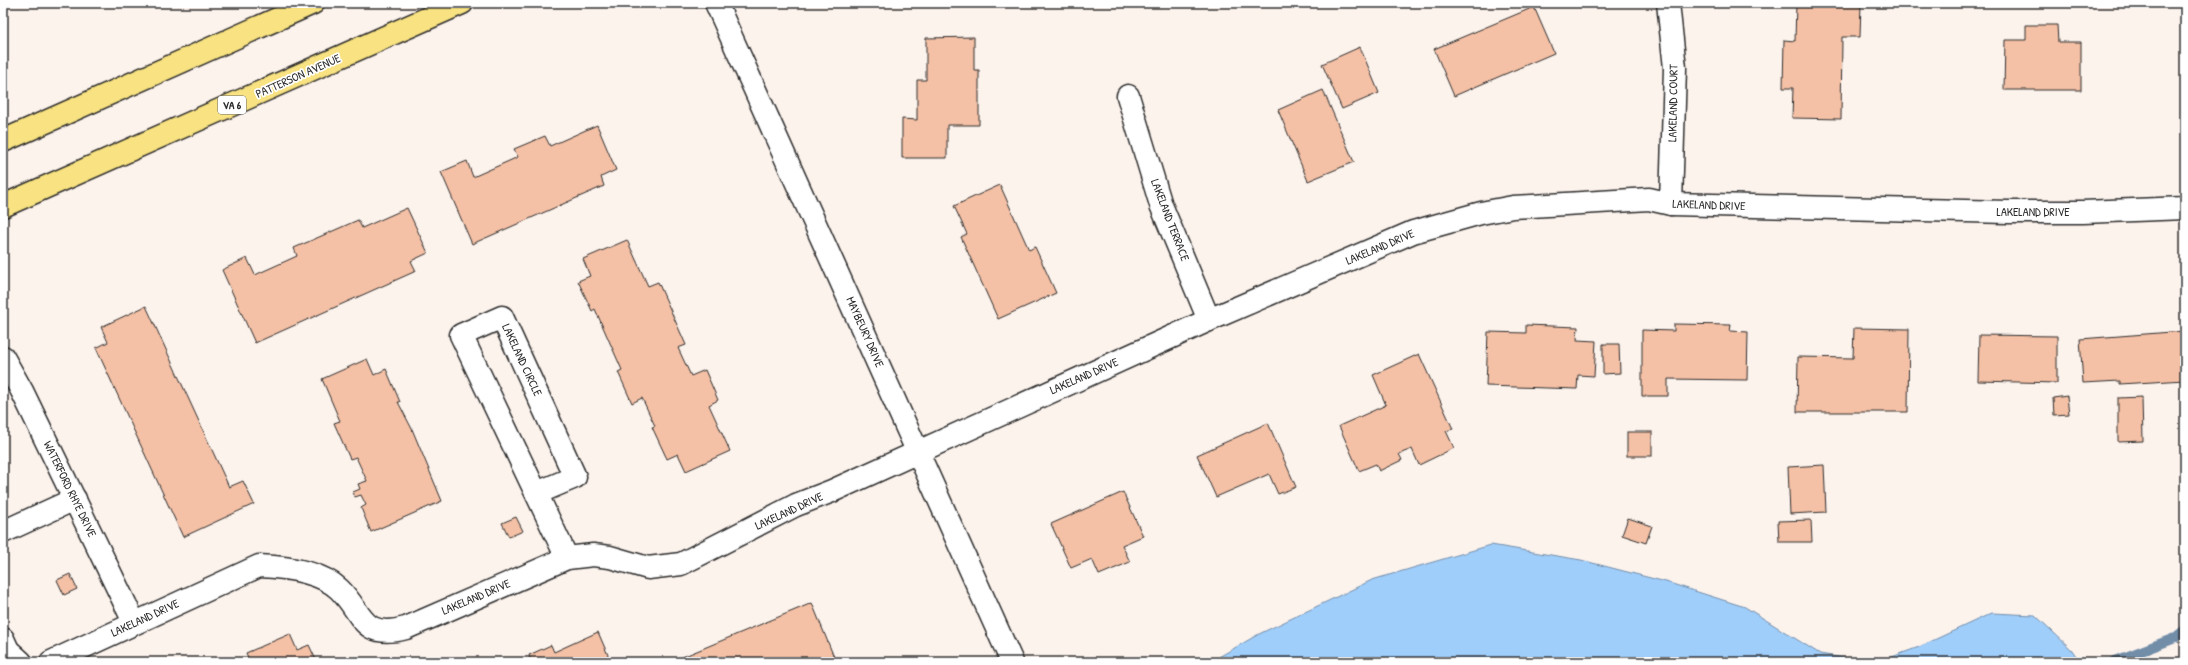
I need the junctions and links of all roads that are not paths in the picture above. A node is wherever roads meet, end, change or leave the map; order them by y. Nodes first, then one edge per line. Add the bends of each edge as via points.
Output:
1 (313, 3) edge
2 (462, 3) edge
3 (716, 3) edge
4 (1668, 3) edge
5 (1128, 96) dead end
6 (3, 141) edge
7 (1671, 204) junction
8 (3, 206) edge
9 (2185, 208) edge
10 (1209, 320) junction
11 (3, 357) edge
12 (918, 451) junction
13 (536, 493) junction
14 (75, 499) junction
15 (3, 532) edge
16 (567, 558) junction
17 (134, 622) junction
18 (3, 639) edge
19 (21, 662) edge
20 (51, 662) edge
21 (1012, 662) edge

1 - 6 main road
2 - 8 main road, PATTERSON AVENUE / VA 6
3 - 12 street, MAYBEURY DRIVE
4 - 7 street, LAKELAND COURT via 1675,68
5 - 10 street, LAKELAND TERRACE via 1162,205
7 - 9 street, LAKELAND DRIVE via 2008,212
7 - 10 street, LAKELAND DRIVE via 1649,199 1611,203 1582,202 1481,213 1413,232
10 - 12 street, LAKELAND DRIVE
11 - 14 street, WATERFORD RHYE DRIVE
12 - 16 street, LAKELAND DRIVE via 796,505 681,564 648,568 610,557 593,555
12 - 21 street, MAYBEURY DRIVE
13 - 13 street, LAKELAND CIRCLE via 575,477 502,317 461,335
13 - 16 street, LAKELAND CIRCLE
14 - 15 street
14 - 17 street, WATERFORD RHYE DRIVE
16 - 17 street, LAKELAND DRIVE via 406,628 393,631 383,632 363,624 338,589 318,577 277,567 259,566
17 - 20 street, LAKELAND DRIVE
18 - 19 street via 8,650

